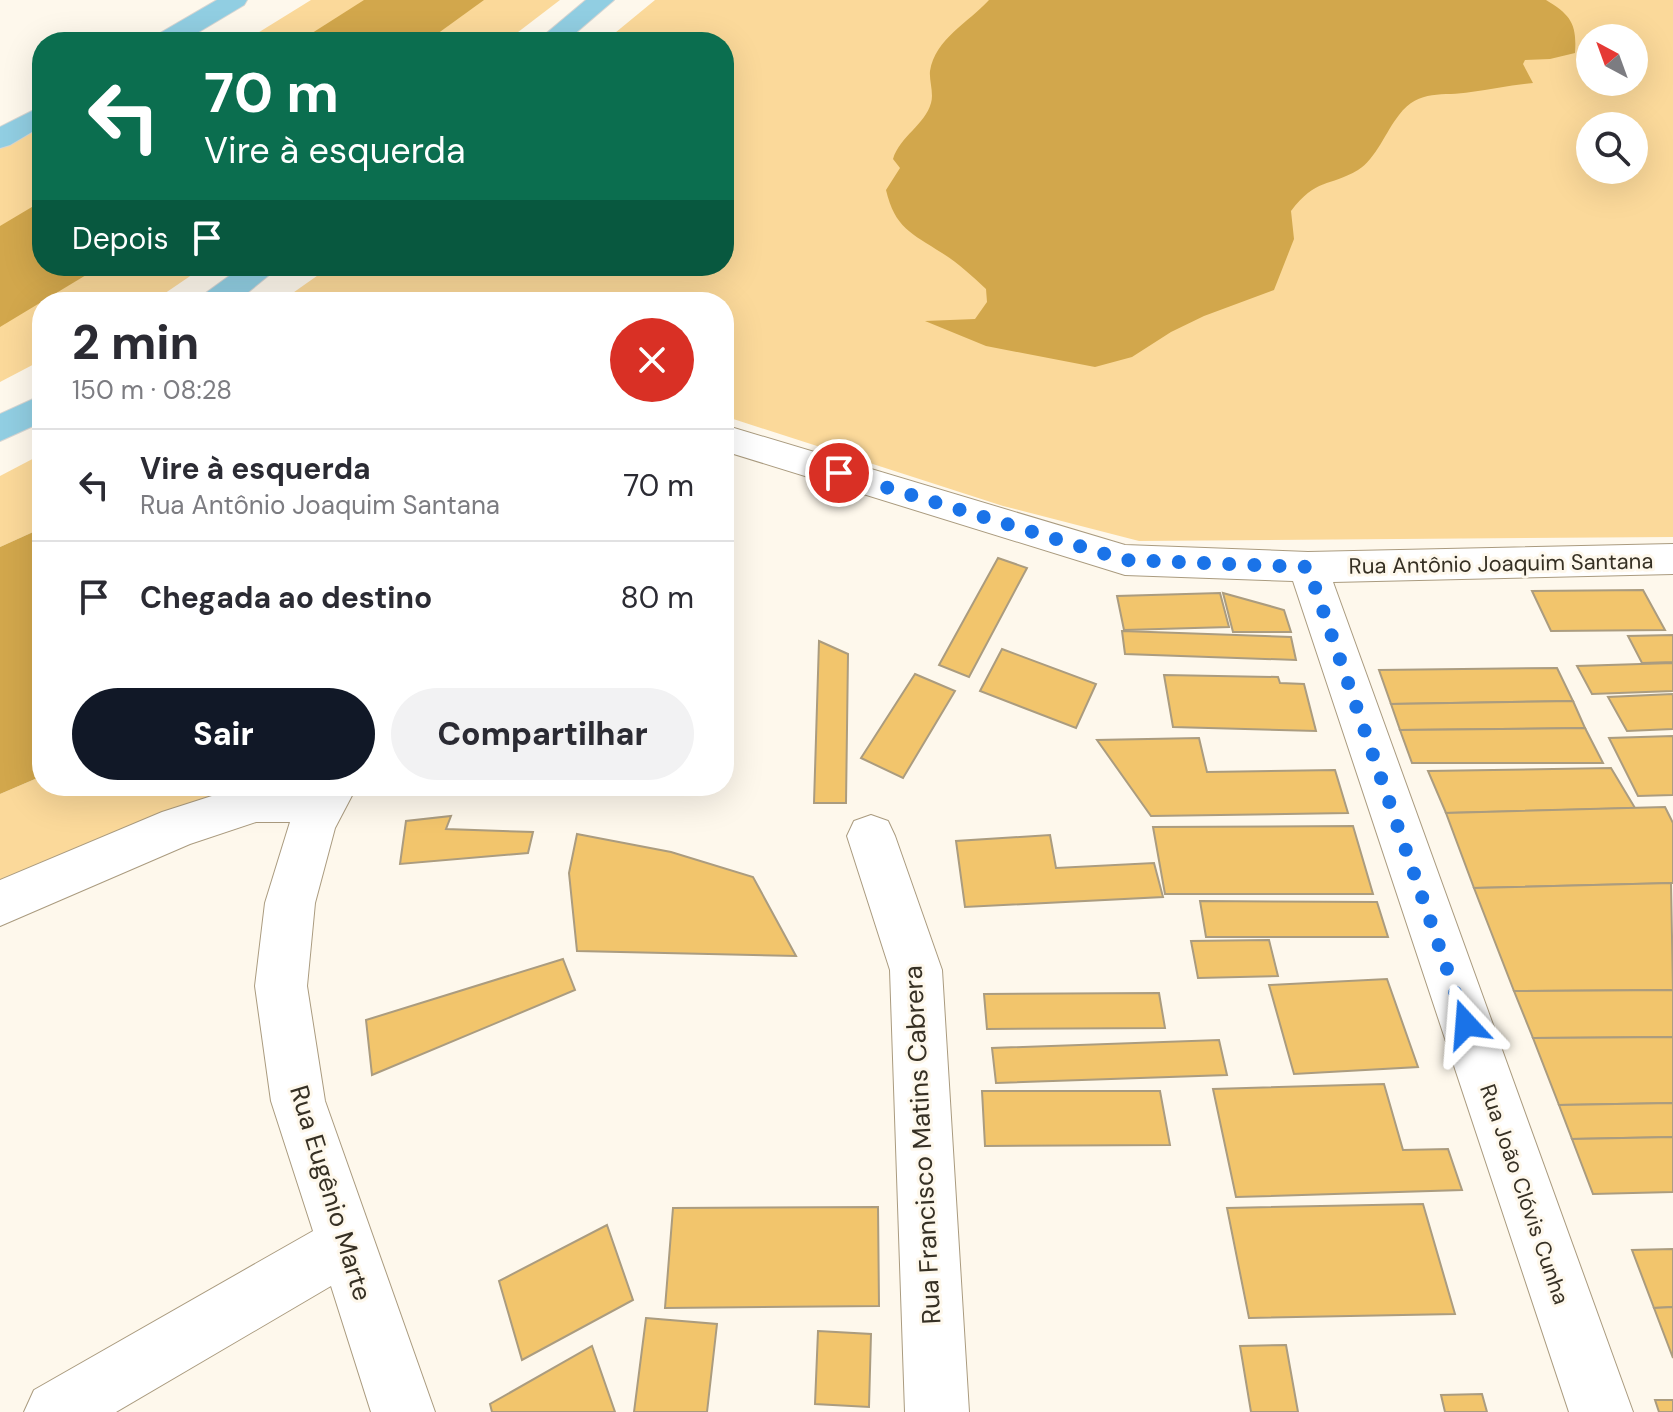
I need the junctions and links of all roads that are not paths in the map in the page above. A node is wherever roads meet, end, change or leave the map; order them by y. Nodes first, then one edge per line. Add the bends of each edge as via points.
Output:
1 (235, 0) edge
2 (602, 0) edge
3 (181, 32) edge
4 (562, 32) edge
5 (32, 120) edge
6 (0, 139) edge
7 (250, 276) edge
8 (229, 292) edge
9 (32, 412) edge
10 (0, 429) edge
11 (734, 441) edge
12 (1673, 559) edge
13 (1308, 567) junction
14 (304, 796) edge
15 (327, 796) edge
16 (871, 836) dead end
17 (0, 903) edge
18 (346, 1244) junction
19 (56, 1412) edge
20 (403, 1412) edge
21 (937, 1412) edge
22 (1601, 1412) edge

1 - 3 main road
2 - 4 main road
5 - 6 main road
7 - 8 main road
9 - 10 main road
11 - 13 street, Rua Antônio Joaquim Santana via 1125,560
12 - 13 street, Rua Antônio Joaquim Santana
13 - 22 street, Rua João Clóvis Cunha
14 - 17 street via 256,802 205,819
15 - 18 street, Rua Eugênio Marte via 290,903 281,986 298,1101
16 - 21 street, Rua Francisco Matins Cabrera via 916,970
18 - 19 street
18 - 20 street, Rua Eugênio Marte

